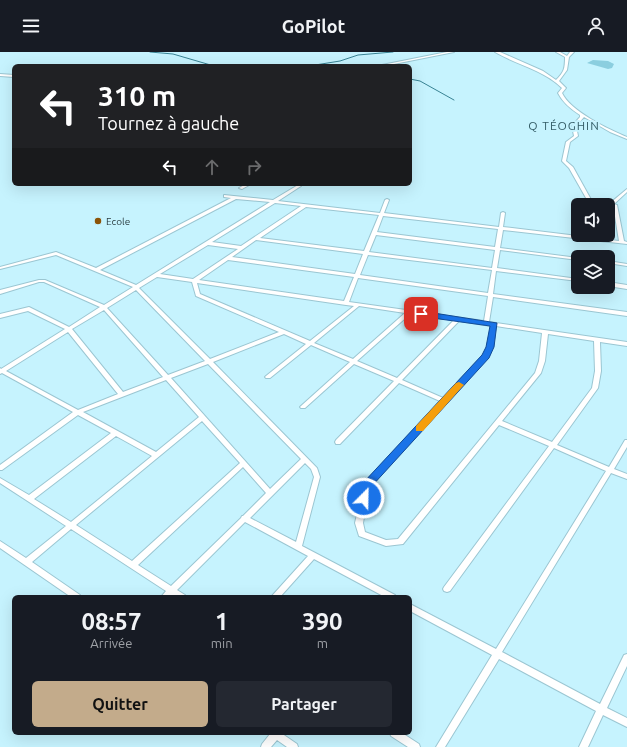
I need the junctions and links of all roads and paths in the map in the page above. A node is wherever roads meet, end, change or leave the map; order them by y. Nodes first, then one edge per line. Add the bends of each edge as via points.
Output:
1 (452, 52) edge
2 (497, 52) edge
3 (558, 52) edge
4 (572, 52) edge
5 (567, 57) junction
6 (389, 64) edge
7 (0, 75) edge
8 (12, 76) edge
9 (557, 82) junction
10 (582, 114) junction
11 (627, 138) edge
12 (245, 186) edge
13 (299, 186) dead end
14 (241, 188) dead end
15 (627, 190) edge
16 (226, 196) dead end
17 (236, 197) junction
18 (588, 198) edge
19 (387, 200) dead end
20 (275, 201) junction
21 (305, 205) junction
22 (503, 213) dead end
23 (382, 214) junction
24 (501, 228) junction
25 (374, 233) junction
26 (256, 239) junction
27 (625, 242) edge
28 (207, 243) junction
29 (242, 248) junction
30 (498, 249) junction
31 (366, 253) junction
32 (227, 258) junction
33 (571, 258) edge
34 (615, 263) edge
35 (627, 265) edge
36 (0, 268) edge
37 (96, 270) junction
38 (494, 270) junction
39 (155, 275) junction
40 (357, 277) junction
41 (571, 279) edge
42 (194, 281) junction
43 (615, 285) edge
44 (136, 287) junction
45 (627, 287) edge
46 (0, 292) edge
47 (491, 295) junction
48 (346, 303) junction
49 (358, 305) junction
50 (104, 307) junction
51 (409, 312) junction
52 (627, 314) edge
53 (0, 316) edge
54 (458, 319) junction
55 (486, 323) junction
56 (494, 324) junction
57 (69, 329) junction
58 (284, 332) junction
59 (545, 332) junction
60 (597, 339) junction
61 (310, 343) junction
62 (627, 344) edge
63 (209, 361) junction
64 (354, 362) junction
65 (1, 371) edge
66 (268, 377) dead end
67 (167, 378) junction
68 (398, 380) junction
69 (122, 395) junction
70 (445, 401) junction
71 (303, 407) dead end
72 (78, 412) junction
73 (202, 418) junction
74 (498, 422) junction
75 (115, 433) junction
76 (338, 442) dead end
77 (627, 442) edge
78 (552, 445) junction
79 (156, 455) junction
80 (305, 459) junction
81 (243, 464) junction
82 (0, 468) edge
83 (610, 470) junction
84 (627, 477) edge
85 (0, 480) edge
86 (270, 494) junction
87 (29, 499) junction
88 (244, 518) junction
89 (71, 526) junction
90 (0, 544) edge
91 (298, 547) junction
92 (313, 555) junction
93 (27, 562) junction
94 (133, 565) junction
95 (447, 589) dead end
96 (172, 590) junction
97 (74, 595) edge
98 (167, 595) edge
99 (179, 595) edge
100 (278, 595) edge
101 (388, 595) edge
102 (412, 608) edge
103 (497, 653) junction
104 (627, 658) edge
105 (602, 709) junction
106 (627, 723) edge
107 (274, 735) edge
108 (276, 735) edge
109 (397, 735) edge
110 (265, 747) edge
111 (294, 747) edge
112 (416, 747) edge
113 (440, 747) edge
114 (583, 747) edge

1 - 6 street
2 - 9 street via 542,72
3 - 5 street
4 - 5 street
5 - 9 street via 567,67
7 - 8 street
9 - 10 street via 564,88 560,97
10 - 11 street
10 - 18 street via 574,126 576,136 568,142 564,162 571,167
12 - 14 street
13 - 20 street
15 - 27 street via 613,205
16 - 17 street
17 - 20 street
17 - 37 street
19 - 23 street
20 - 21 street
20 - 28 street
21 - 23 street
21 - 26 street
22 - 24 street
23 - 24 street
23 - 25 street
24 - 27 street
24 - 30 street
25 - 30 street
25 - 31 street
26 - 29 street
26 - 31 street
28 - 29 street
28 - 39 street
29 - 32 street
30 - 33 street
30 - 38 street
31 - 38 street
31 - 40 street
32 - 40 street
32 - 42 street
34 - 35 street
36 - 37 street via 56,253
37 - 44 street
38 - 41 street
38 - 47 street
39 - 42 street
39 - 44 street
40 - 47 street
40 - 48 street
42 - 48 street
42 - 58 street via 198,295
43 - 45 street
44 - 50 street
44 - 63 street
46 - 50 street via 45,281
47 - 52 street
47 - 55 street
48 - 49 street
49 - 51 street
49 - 61 street
50 - 57 street
50 - 67 street
51 - 54 street
51 - 64 street
53 - 57 street via 29,309
54 - 55 street
54 - 68 street
55 - 56 street
56 - 59 street
56 - 70 street via 486,356
57 - 65 street
57 - 69 street
58 - 61 street
58 - 63 street
59 - 60 street
59 - 74 street via 538,373
60 - 62 street
60 - 78 street via 598,371 595,388
61 - 64 street
61 - 66 street
63 - 67 street
63 - 80 street
64 - 68 street
64 - 71 street
65 - 72 street
67 - 69 street
67 - 73 street
68 - 70 street
68 - 76 street
69 - 72 street
70 - 74 street via 366,486 359,523 362,534 386,543 400,542
72 - 75 street
72 - 82 street
73 - 79 street
73 - 81 street
74 - 78 street
75 - 79 street
75 - 87 street
77 - 83 street
78 - 83 street
78 - 95 street
79 - 89 street
80 - 86 street
80 - 91 street via 314,468 317,477
81 - 86 street
81 - 94 street
83 - 84 street
83 - 103 street
85 - 87 street
86 - 88 street
87 - 89 street
88 - 91 street
88 - 96 street
89 - 93 street
89 - 94 street
90 - 93 street
91 - 92 street
92 - 100 street
92 - 101 street
93 - 97 street
94 - 96 street
96 - 98 street
96 - 99 street
102 - 103 street
103 - 105 street
103 - 113 street
104 - 105 street
105 - 106 street
105 - 114 street
107 - 110 street
108 - 111 street
109 - 112 street

